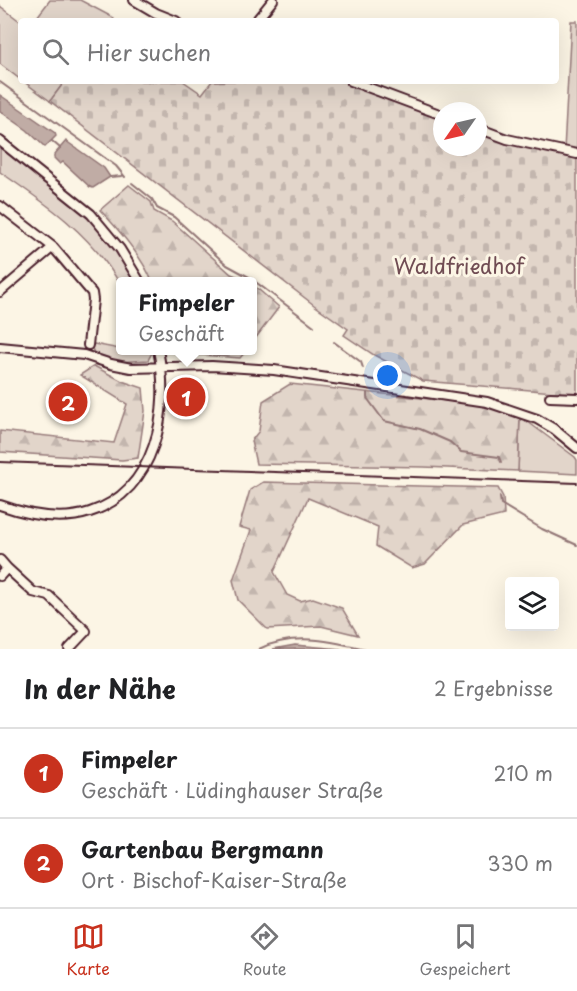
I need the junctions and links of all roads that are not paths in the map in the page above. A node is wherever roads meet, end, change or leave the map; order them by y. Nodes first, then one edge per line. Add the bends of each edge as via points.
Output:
1 (134, 0) edge
2 (273, 0) edge
3 (168, 18) edge
4 (258, 18) edge
5 (359, 84) edge
6 (433, 112) edge
7 (487, 131) edge
8 (0, 141) edge
9 (577, 154) edge
10 (0, 206) edge
11 (52, 247) junction
12 (137, 277) edge
13 (0, 292) edge
14 (88, 345) dead end
15 (0, 347) edge
16 (159, 355) edge
17 (161, 366) junction
18 (550, 397) dead end
19 (577, 398) edge
20 (577, 448) edge
21 (0, 505) edge
22 (0, 560) edge
23 (7, 568) junction
24 (0, 576) edge
25 (69, 649) edge

1 - 3 street
2 - 4 street
5 - 6 street
7 - 9 street
8 - 12 street via 91,214
10 - 11 street
11 - 13 street
11 - 14 street via 92,292
15 - 17 street via 84,355 131,368
16 - 17 street
17 - 20 street via 274,370 487,402 537,419
17 - 21 street via 163,407 153,448 140,474 118,496 91,512 69,516 42,515
18 - 19 street
22 - 23 street
23 - 24 street
23 - 25 street via 33,592 49,596 86,631

